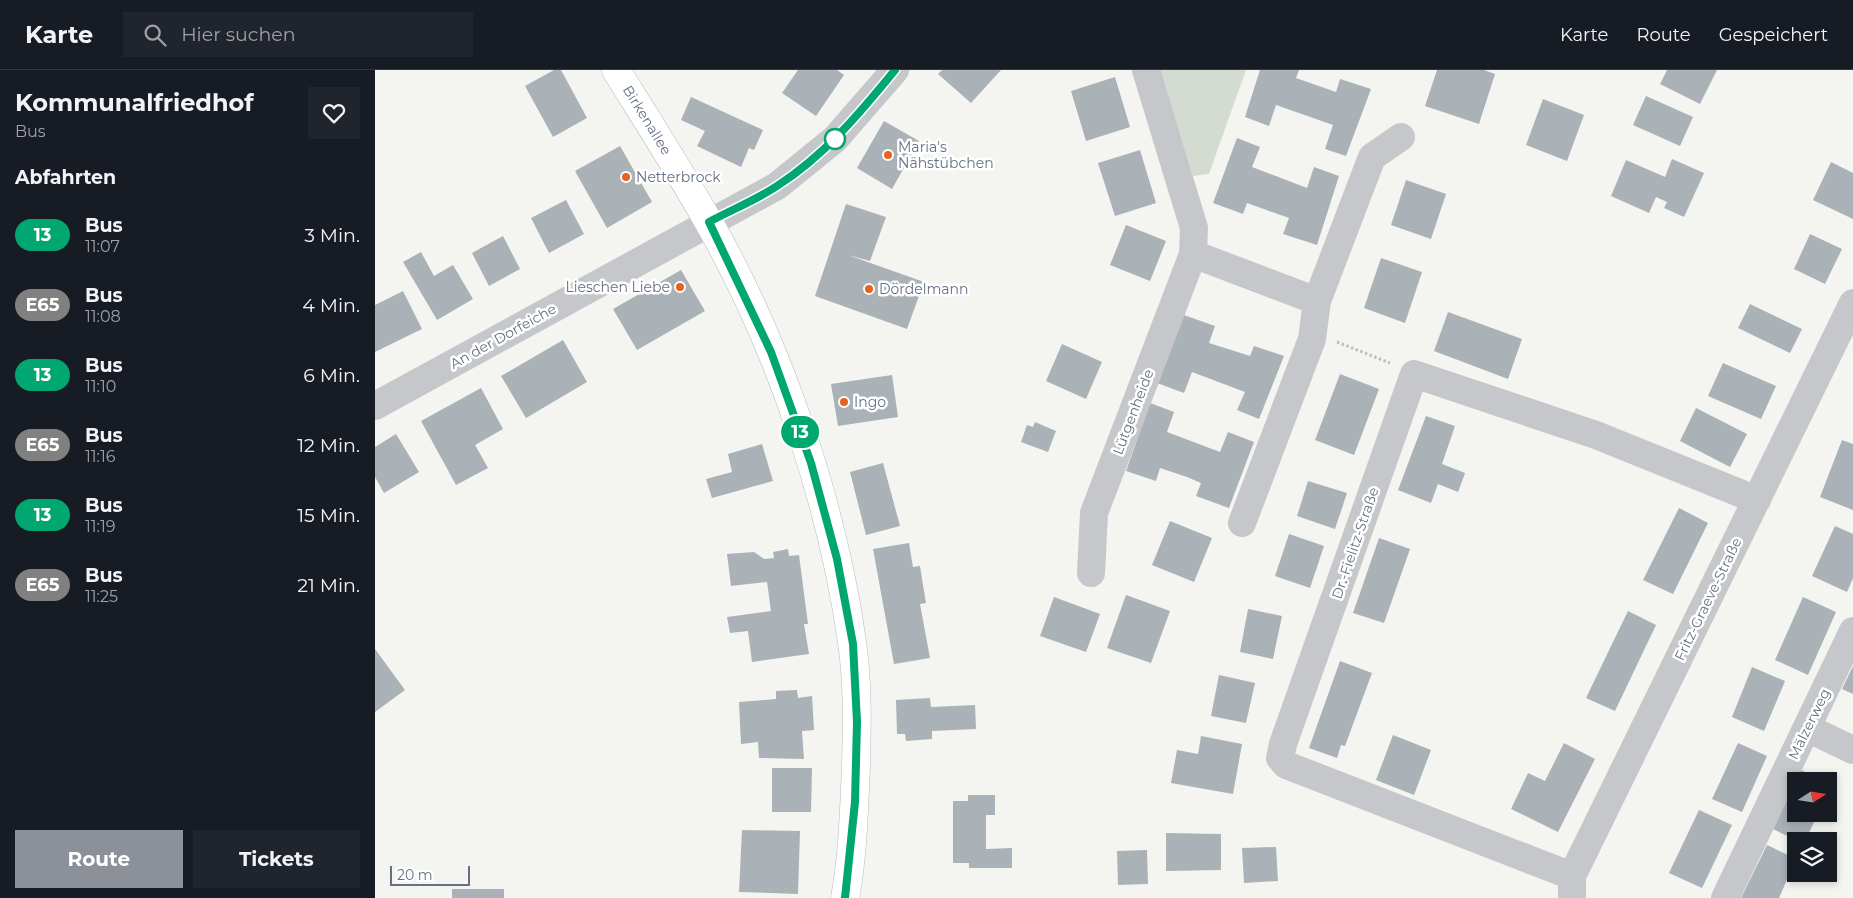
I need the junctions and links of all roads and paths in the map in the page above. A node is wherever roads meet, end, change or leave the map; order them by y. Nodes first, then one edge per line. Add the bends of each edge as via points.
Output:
1 (616, 70) edge
2 (895, 70) edge
3 (1146, 70) edge
4 (1401, 136) dead end
5 (709, 222) junction
6 (1193, 254) junction
7 (1317, 301) junction
8 (1853, 303) edge
9 (1314, 332) junction
10 (1414, 374) junction
11 (375, 406) edge
12 (1757, 500) junction
13 (1242, 523) dead end
14 (1091, 574) dead end
15 (1853, 631) edge
16 (1807, 728) junction
17 (1853, 750) edge
18 (1572, 887) edge
19 (845, 898) edge
20 (1725, 898) edge

1 - 5 main road, Birkenallee
2 - 5 street, An der Dorfeiche via 825,148 777,186
3 - 6 street, Lütgenheide via 1194,228
4 - 7 street via 1372,157
5 - 11 street, An der Dorfeiche
5 - 19 main road, Birkenallee via 771,352 811,463 837,559 853,644 857,722 855,802
6 - 7 street
6 - 14 street, Lütgenheide via 1093,514
7 - 9 street
8 - 12 street, Fritz-Graeve-Straße
9 - 10 path
9 - 13 street
10 - 12 street via 1596,435
10 - 18 street, Dr.-Fielitz-Straße via 1279,758 1286,765
12 - 18 street, Fritz-Graeve-Straße
15 - 16 street, Mälzerweg
16 - 17 street
16 - 20 street, Mälzerweg

